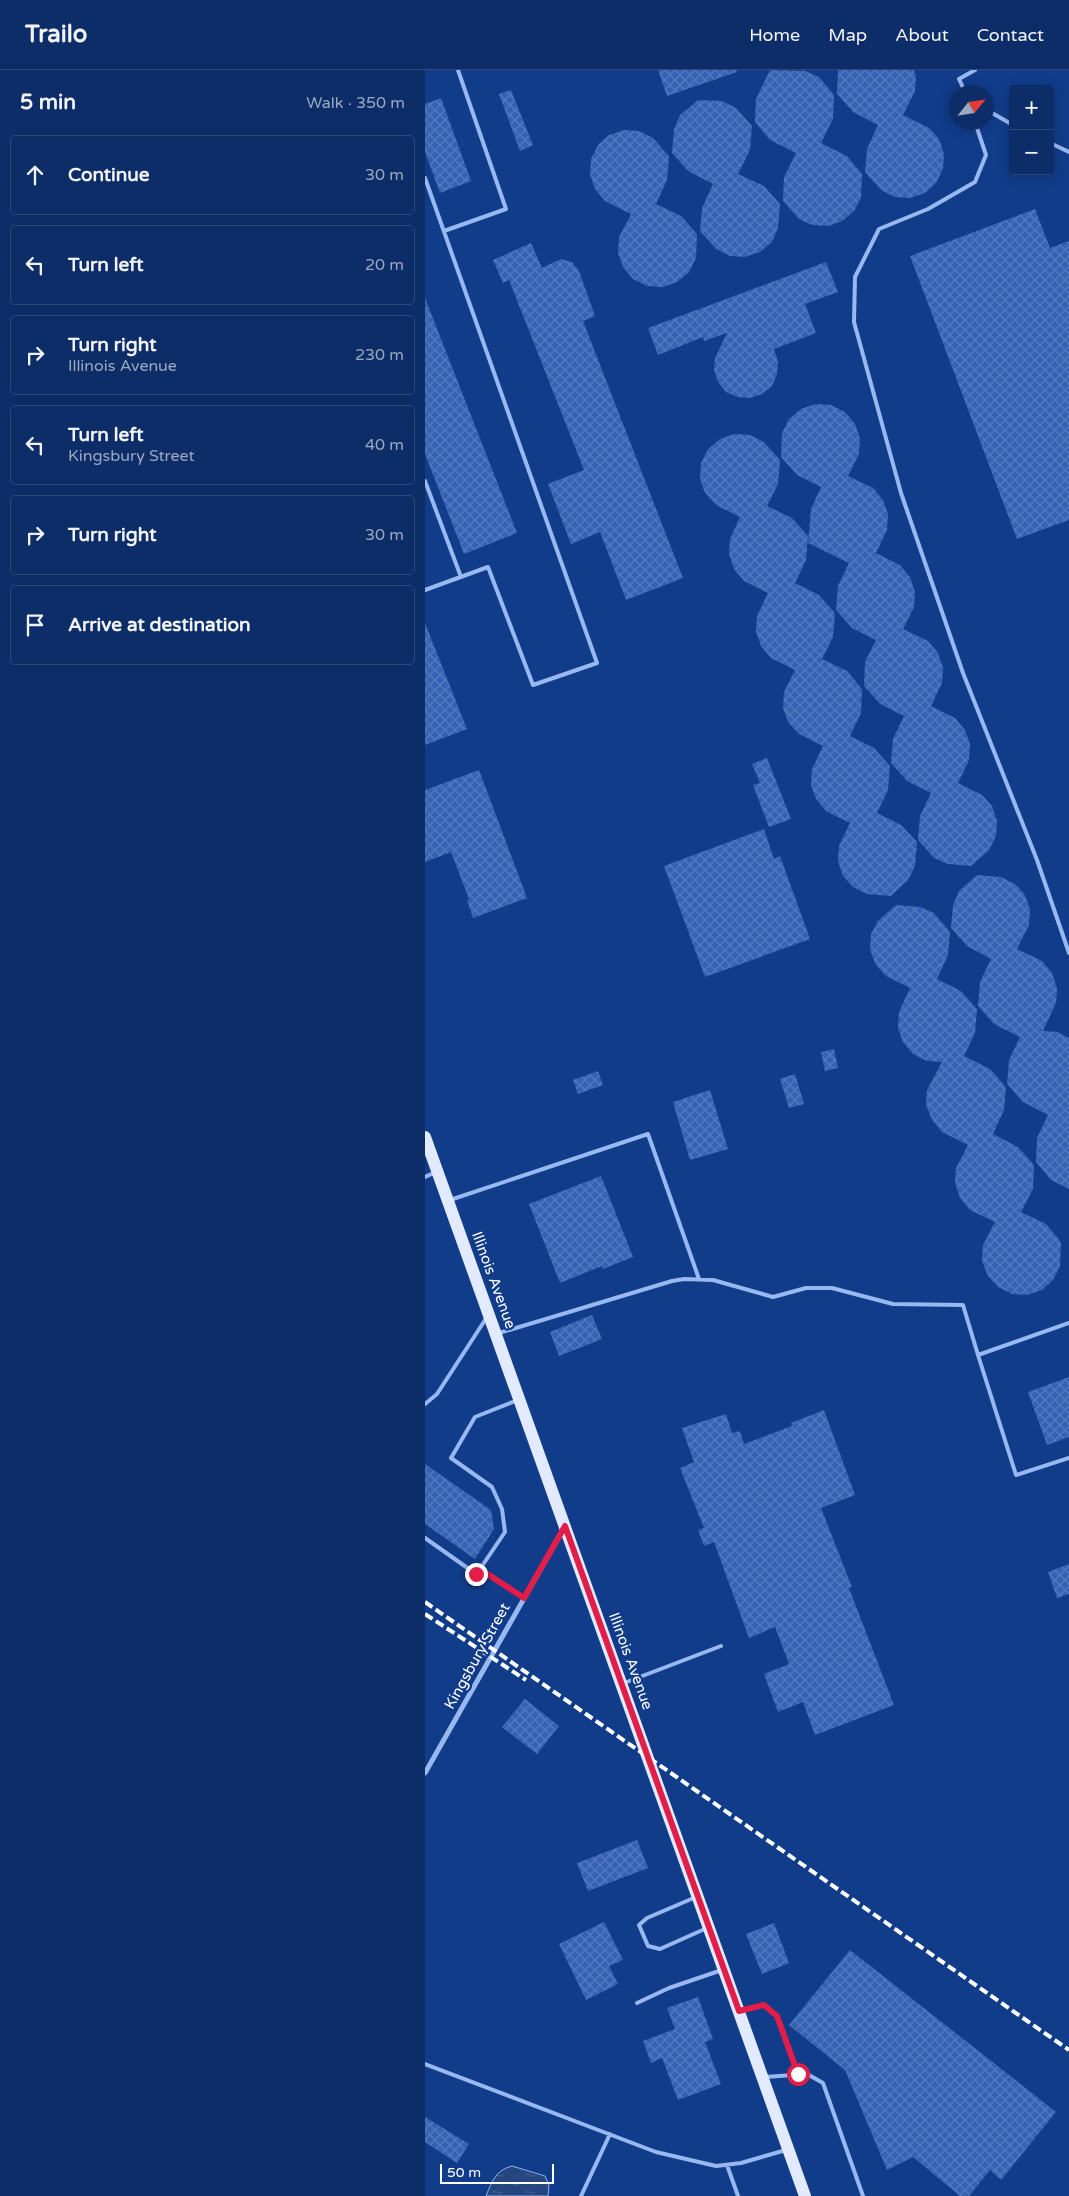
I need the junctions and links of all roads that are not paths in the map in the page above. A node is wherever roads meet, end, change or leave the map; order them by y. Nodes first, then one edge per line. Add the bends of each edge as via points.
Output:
1 (458, 70) edge
2 (975, 70) edge
3 (962, 85) edge
4 (994, 114) edge
5 (1009, 123) edge
6 (978, 130) edge
7 (1054, 145) edge
8 (1069, 152) edge
9 (425, 178) edge
10 (445, 231) junction
11 (425, 481) edge
12 (461, 577) junction
13 (425, 590) edge
14 (1069, 954) edge
15 (425, 1137) edge
16 (438, 1172) junction
17 (425, 1177) edge
18 (448, 1201) junction
19 (699, 1279) junction
20 (489, 1313) junction
21 (1069, 1323) edge
22 (497, 1334) junction
23 (979, 1354) junction
24 (520, 1400) junction
25 (425, 1404) edge
26 (1069, 1458) edge
27 (565, 1526) junction
28 (425, 1538) edge
29 (480, 1569) junction
30 (524, 1598) junction
31 (721, 1646) dead end
32 (622, 1684) junction
33 (425, 1773) edge
34 (698, 1896) junction
35 (709, 1927) junction
36 (724, 1969) junction
37 (637, 2003) dead end
38 (739, 2011) junction
39 (425, 2064) edge
40 (798, 2074) junction
41 (763, 2077) junction
42 (610, 2134) junction
43 (789, 2149) junction
44 (727, 2165) junction
45 (581, 2196) edge
46 (738, 2196) edge
47 (805, 2196) edge
48 (863, 2196) edge

1 - 10 lane via 505,209
2 - 3 lane via 959,79
4 - 5 lane
6 - 14 lane via 986,155 975,182 928,209 879,229 855,277 854,322 901,493 963,674 1037,860
7 - 8 lane
9 - 10 lane
10 - 12 lane via 597,663 533,685 488,567
11 - 12 lane
12 - 13 lane
15 - 16 main road, Illinois Avenue
16 - 17 lane
16 - 18 main road, Illinois Avenue
18 - 19 lane via 648,1134
18 - 20 main road, Illinois Avenue
19 - 22 lane via 672,1280
19 - 23 lane via 773,1297 807,1288 832,1288 893,1304 963,1304
20 - 22 main road, Illinois Avenue
20 - 25 lane via 437,1394
21 - 23 lane
22 - 24 main road, Illinois Avenue
23 - 26 lane via 1016,1475
24 - 27 main road, Illinois Avenue
24 - 29 lane via 475,1417 451,1458 492,1487 502,1509 505,1532
27 - 30 street, Kingsbury Street
27 - 32 main road, Illinois Avenue
28 - 29 lane via 476,1574
29 - 30 lane
30 - 33 street, Kingsbury Street
31 - 32 lane
32 - 34 main road, Illinois Avenue
34 - 35 main road, Illinois Avenue
34 - 35 lane via 647,1918 639,1925 648,1946 660,1949
35 - 36 main road, Illinois Avenue
36 - 37 lane
36 - 38 main road, Illinois Avenue
38 - 40 lane via 764,2005 777,2016
38 - 41 main road, Illinois Avenue
39 - 42 lane
40 - 41 lane
40 - 48 lane via 807,2074 823,2083
41 - 43 main road, Illinois Avenue
42 - 44 lane via 656,2152 716,2166
42 - 45 lane
43 - 44 lane
43 - 47 main road, Illinois Avenue
44 - 46 lane

